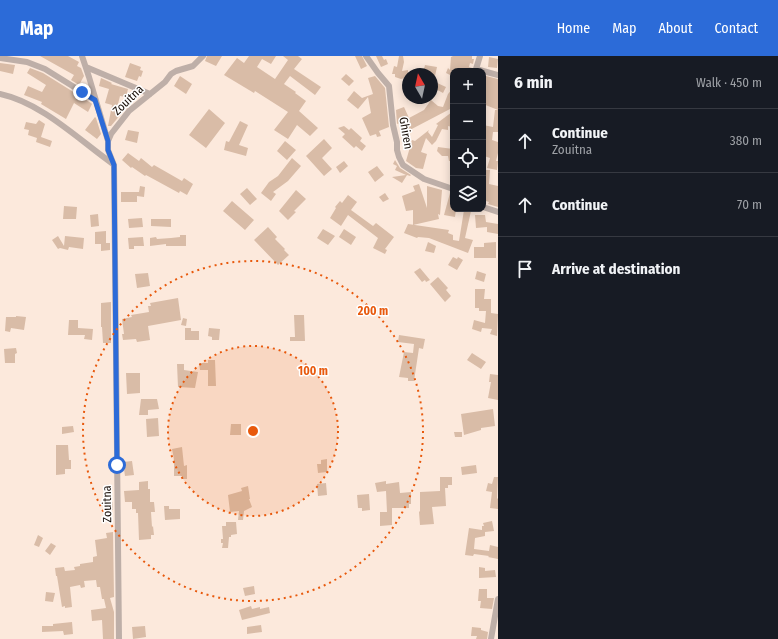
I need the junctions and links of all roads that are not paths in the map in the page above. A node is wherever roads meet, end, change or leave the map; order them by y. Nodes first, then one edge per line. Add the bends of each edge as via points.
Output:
1 (82, 56) edge
2 (203, 56) edge
3 (366, 56) edge
4 (480, 56) edge
5 (0, 58) edge
6 (86, 67) junction
7 (498, 75) edge
8 (0, 94) edge
9 (150, 94) junction
10 (95, 100) junction
11 (108, 141) junction
12 (114, 165) junction
13 (450, 188) edge
14 (486, 209) edge
15 (498, 212) edge
16 (498, 599) edge
17 (119, 639) edge
18 (491, 639) edge

1 - 6 street
2 - 9 street, Zouitna via 193,66 176,71
3 - 13 street, Ghiren via 388,86 397,150 403,165 424,179
4 - 7 street via 476,69
5 - 10 street via 27,62 45,69
6 - 9 street
6 - 10 street
8 - 12 street via 11,96 38,110
9 - 11 street, Zouitna via 129,111
10 - 11 street
11 - 12 street, Zouitna via 108,150
12 - 17 street, Zouitna
14 - 15 street
16 - 18 street

